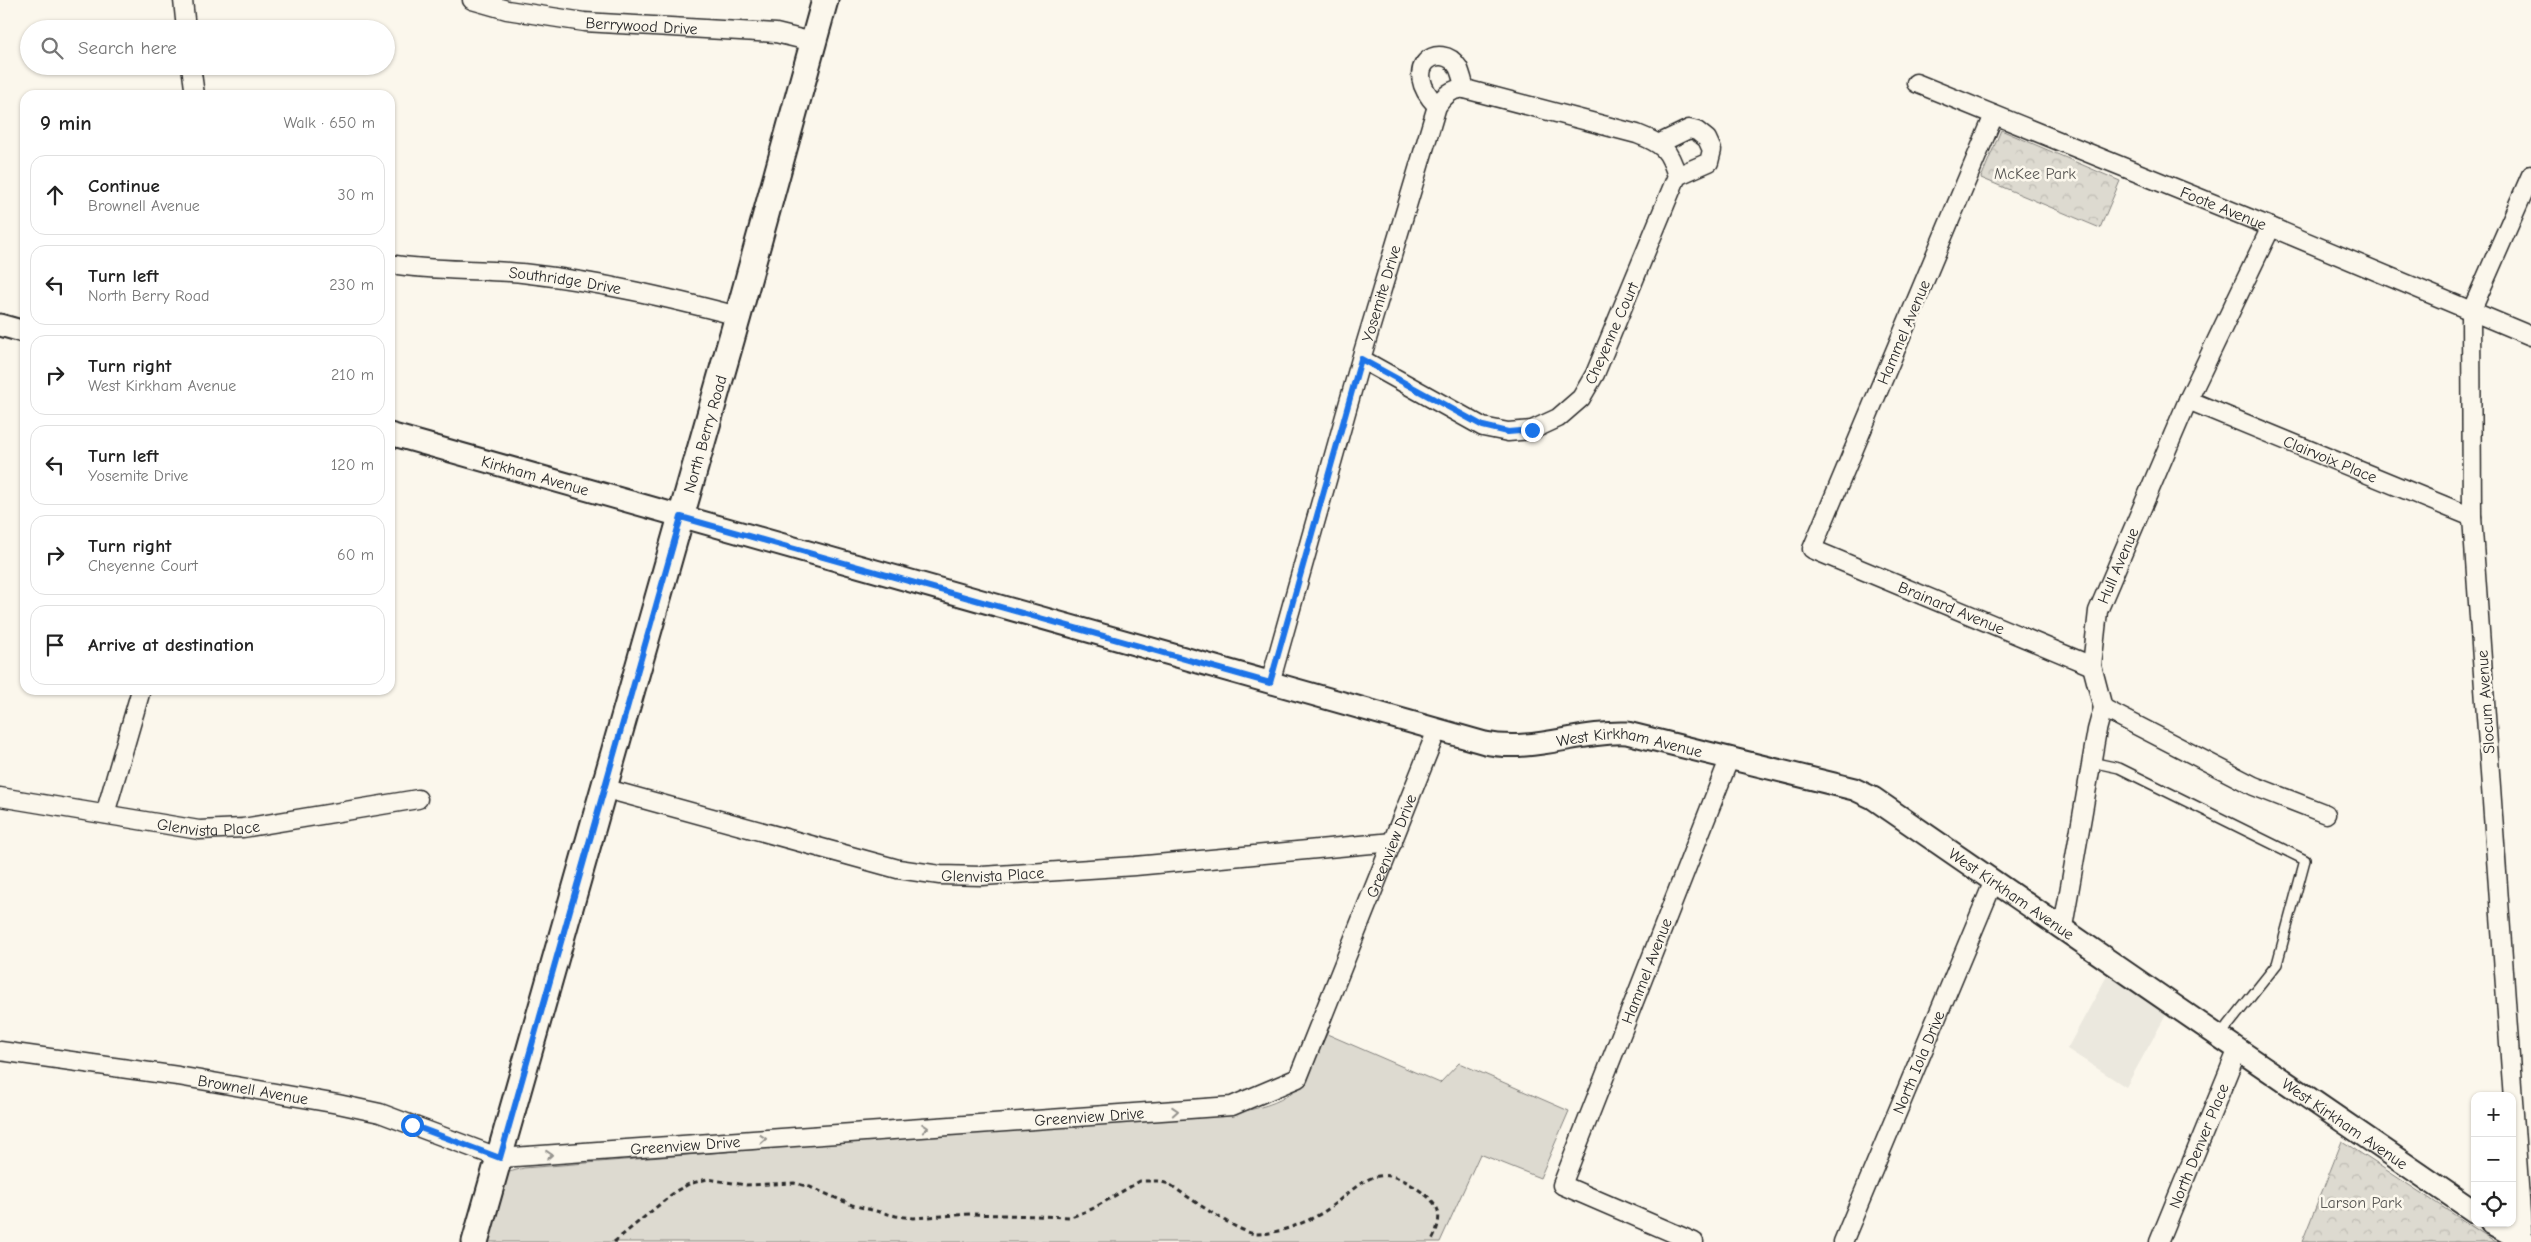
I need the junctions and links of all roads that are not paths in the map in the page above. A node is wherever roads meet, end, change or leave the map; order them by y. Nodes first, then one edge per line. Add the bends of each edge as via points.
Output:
1 (183, 0) edge
2 (472, 0) edge
3 (825, 0) edge
4 (185, 20) edge
5 (813, 42) junction
6 (192, 75) edge
7 (1916, 83) dead end
8 (1465, 89) junction
9 (194, 90) edge
10 (1441, 101) junction
11 (1994, 114) junction
12 (1660, 142) junction
13 (2531, 175) edge
14 (1677, 176) junction
15 (2271, 227) junction
16 (395, 265) edge
17 (2471, 312) junction
18 (738, 316) junction
19 (0, 325) edge
20 (20, 331) edge
21 (2531, 336) edge
22 (1361, 359) junction
23 (2188, 400) junction
24 (395, 435) edge
25 (681, 517) junction
26 (2472, 517) junction
27 (1812, 549) joint
28 (2092, 666) junction
29 (1270, 683) junction
30 (140, 695) edge
31 (2104, 708) junction
32 (1437, 730) junction
33 (1730, 757) junction
34 (2091, 762) junction
35 (603, 788) junction
36 (0, 797) edge
37 (418, 799) dead end
38 (105, 814) junction
39 (2326, 814) dead end
40 (1393, 842) junction
41 (1993, 883) junction
42 (2063, 927) junction
43 (2218, 1038) junction
44 (0, 1051) edge
45 (2237, 1051) junction
46 (500, 1158) junction
47 (2471, 1209) edge
48 (2498, 1227) edge
49 (475, 1242) edge
50 (1694, 1242) edge
51 (1843, 1242) edge
52 (2159, 1242) edge
53 (2524, 1242) edge

1 - 4 street
2 - 5 street, Berrywood Drive via 507,10 584,22 776,33
3 - 5 main road, North Berry Road
5 - 18 main road, North Berry Road
6 - 9 street
7 - 11 street, Foote Avenue
8 - 10 street via 1461,88
8 - 10 street via 1458,67 1452,60 1442,55 1432,57 1423,65 1420,82 1426,95
8 - 12 street
10 - 22 street, Yosemite Drive
11 - 15 street, Foote Avenue
11 - 27 street, Hammel Avenue
12 - 14 street via 1672,158
12 - 14 street via 1689,129 1698,130 1712,150 1708,162
13 - 17 street, Slocum Avenue
14 - 22 street, Cheyenne Court via 1595,374 1581,398 1558,418 1532,430 1508,432 1483,426
15 - 17 street, Foote Avenue
15 - 23 street, Hull Avenue
16 - 18 street, Southridge Drive via 418,269 528,273 625,288
17 - 21 street, Foote Avenue
17 - 26 street, Slocum Avenue
18 - 25 main road, North Berry Road
19 - 20 street
22 - 29 street, Yosemite Drive
23 - 26 street, Clairvoix Place
23 - 28 street, Hull Avenue via 2098,611
24 - 25 street, Kirkham Avenue
25 - 29 street, West Kirkham Avenue
25 - 35 main road, North Berry Road
26 - 53 street, Slocum Avenue
27 - 28 street, Brainard Avenue
28 - 31 street, Hull Avenue
29 - 32 street, West Kirkham Avenue
30 - 38 street
31 - 34 street, Hull Avenue
31 - 39 street via 2254,786
32 - 33 street, West Kirkham Avenue via 1505,748 1591,734 1627,733
32 - 40 street, Greenview Drive
33 - 41 street, West Kirkham Avenue via 1854,789 1873,798
33 - 50 street, Hammel Avenue via 1562,1185
34 - 42 street, Hull Avenue
34 - 43 lane via 2118,768 2305,860 2276,964
35 - 40 street, Glenvista Place via 898,869 940,875 982,876 1136,866
35 - 46 main road, North Berry Road
36 - 38 street, Glenvista Place
37 - 38 street, Glenvista Place via 219,830 199,830
46 -> 40 street, Greenview Drive via 1232,1106 1298,1078
41 - 42 street, West Kirkham Avenue
41 - 51 street, North Iola Drive
42 - 43 street, West Kirkham Avenue
43 - 45 street, West Kirkham Avenue
44 - 46 street, Brownell Avenue via 178,1076 347,1105 380,1113
45 - 47 street, West Kirkham Avenue
45 - 52 street, North Denver Place
46 - 49 main road, North Berry Road
48 - 53 street

